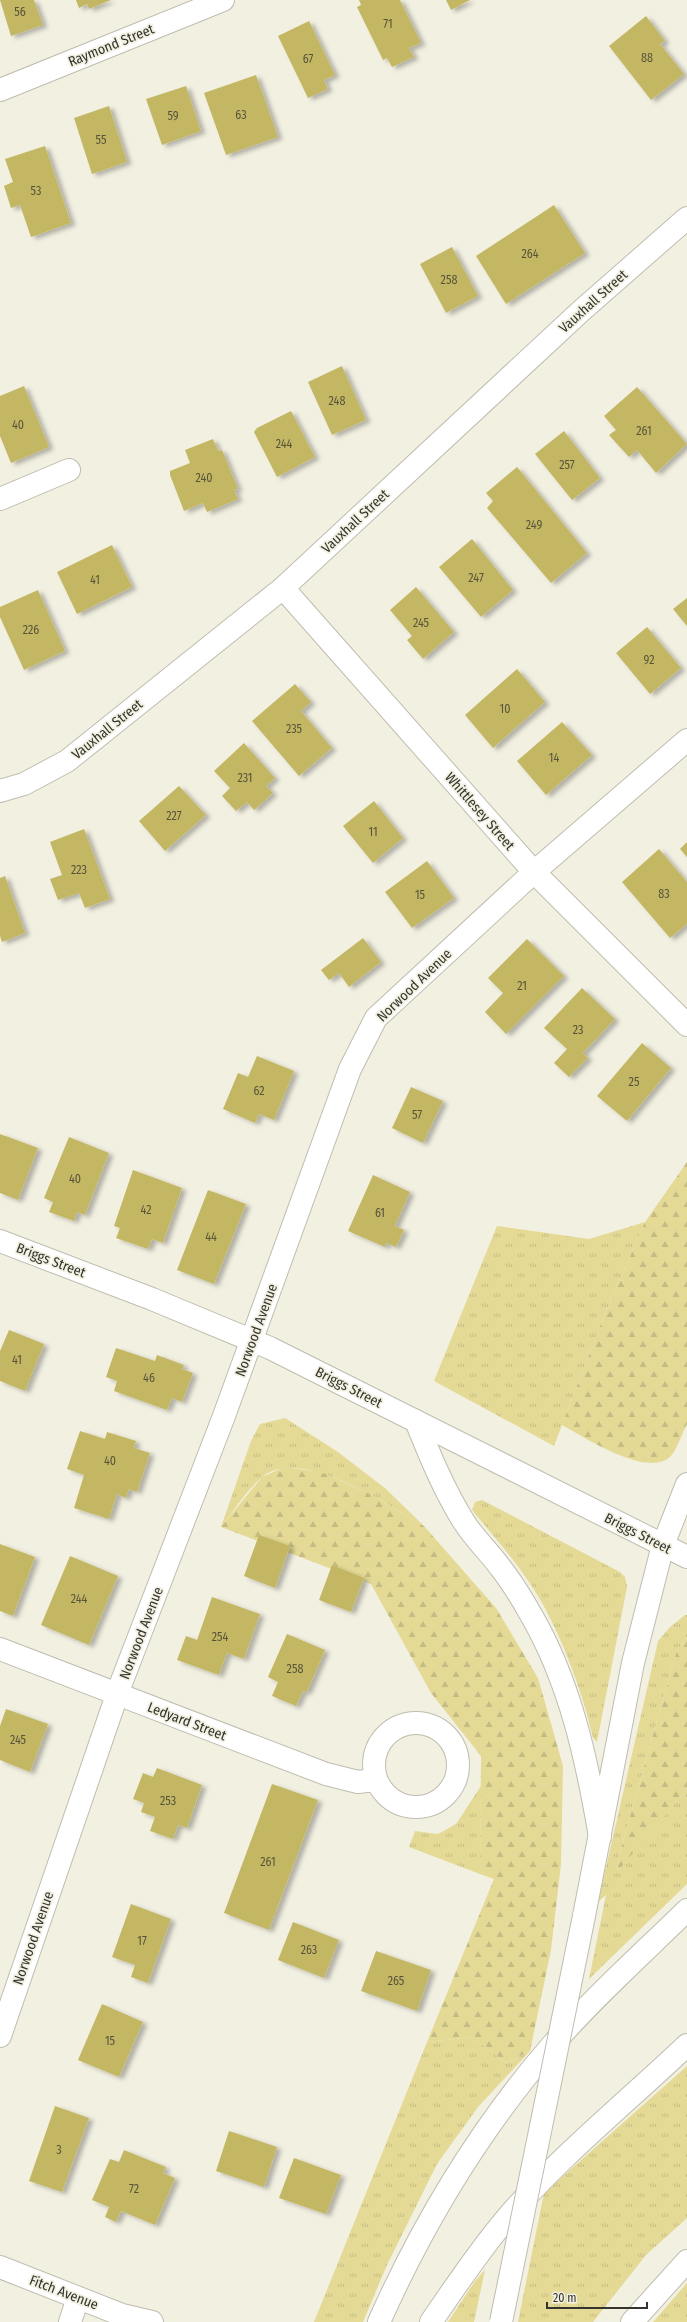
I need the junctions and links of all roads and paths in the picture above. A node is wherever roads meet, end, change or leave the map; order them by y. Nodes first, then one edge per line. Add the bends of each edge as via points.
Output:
1 (223, 0) edge
2 (0, 90) edge
3 (687, 218) edge
4 (69, 470) dead end
5 (0, 500) edge
6 (283, 588) junction
7 (687, 740) edge
8 (0, 791) edge
9 (534, 872) junction
10 (687, 1025) edge
11 (0, 1241) edge
12 (252, 1340) junction
13 (416, 1421) junction
14 (687, 1484) edge
15 (663, 1545) junction
16 (687, 1557) edge
17 (0, 1650) edge
18 (117, 1694) junction
19 (376, 1780) dead end
20 (600, 1837) junction
21 (687, 1910) edge
22 (0, 2036) edge
23 (687, 2045) edge
24 (687, 2261) edge
25 (0, 2268) edge
26 (78, 2298) junction
27 (70, 2322) edge
28 (152, 2322) edge
29 (379, 2322) edge
30 (431, 2322) edge
31 (501, 2322) edge
32 (632, 2322) edge

1 - 2 main road, Raymond Street
3 - 6 main road, Vauxhall Street via 575,316
4 - 5 main road
6 - 8 main road, Vauxhall Street via 68,761 24,784
6 - 9 main road, Whittlesey Street
7 - 9 main road, Norwood Avenue
9 - 10 main road, Whittlesey Street
9 - 12 main road, Norwood Avenue via 376,1018 350,1069
11 - 12 main road, Briggs Street
12 - 13 main road, Briggs Street
12 - 18 main road, Norwood Avenue
13 - 15 main road, Briggs Street
13 - 20 main road via 440,1479 465,1523 501,1568 530,1612 545,1641 562,1680 582,1741
14 - 15 main road
15 - 16 main road, Briggs Street
15 - 20 main road via 633,1663
17 - 18 main road, Ledyard Street
18 - 19 main road, Ledyard Street via 326,1774 358,1782
18 - 22 main road, Norwood Avenue
20 - 31 main road, bridge
21 - 29 main road via 583,2013 517,2088 483,2133 436,2206 404,2266
23 - 30 main road via 553,2170 506,2219 471,2263
24 - 32 main road
25 - 26 main road, Fitch Avenue
26 - 27 main road
26 - 28 main road, Fitch Avenue via 122,2315

